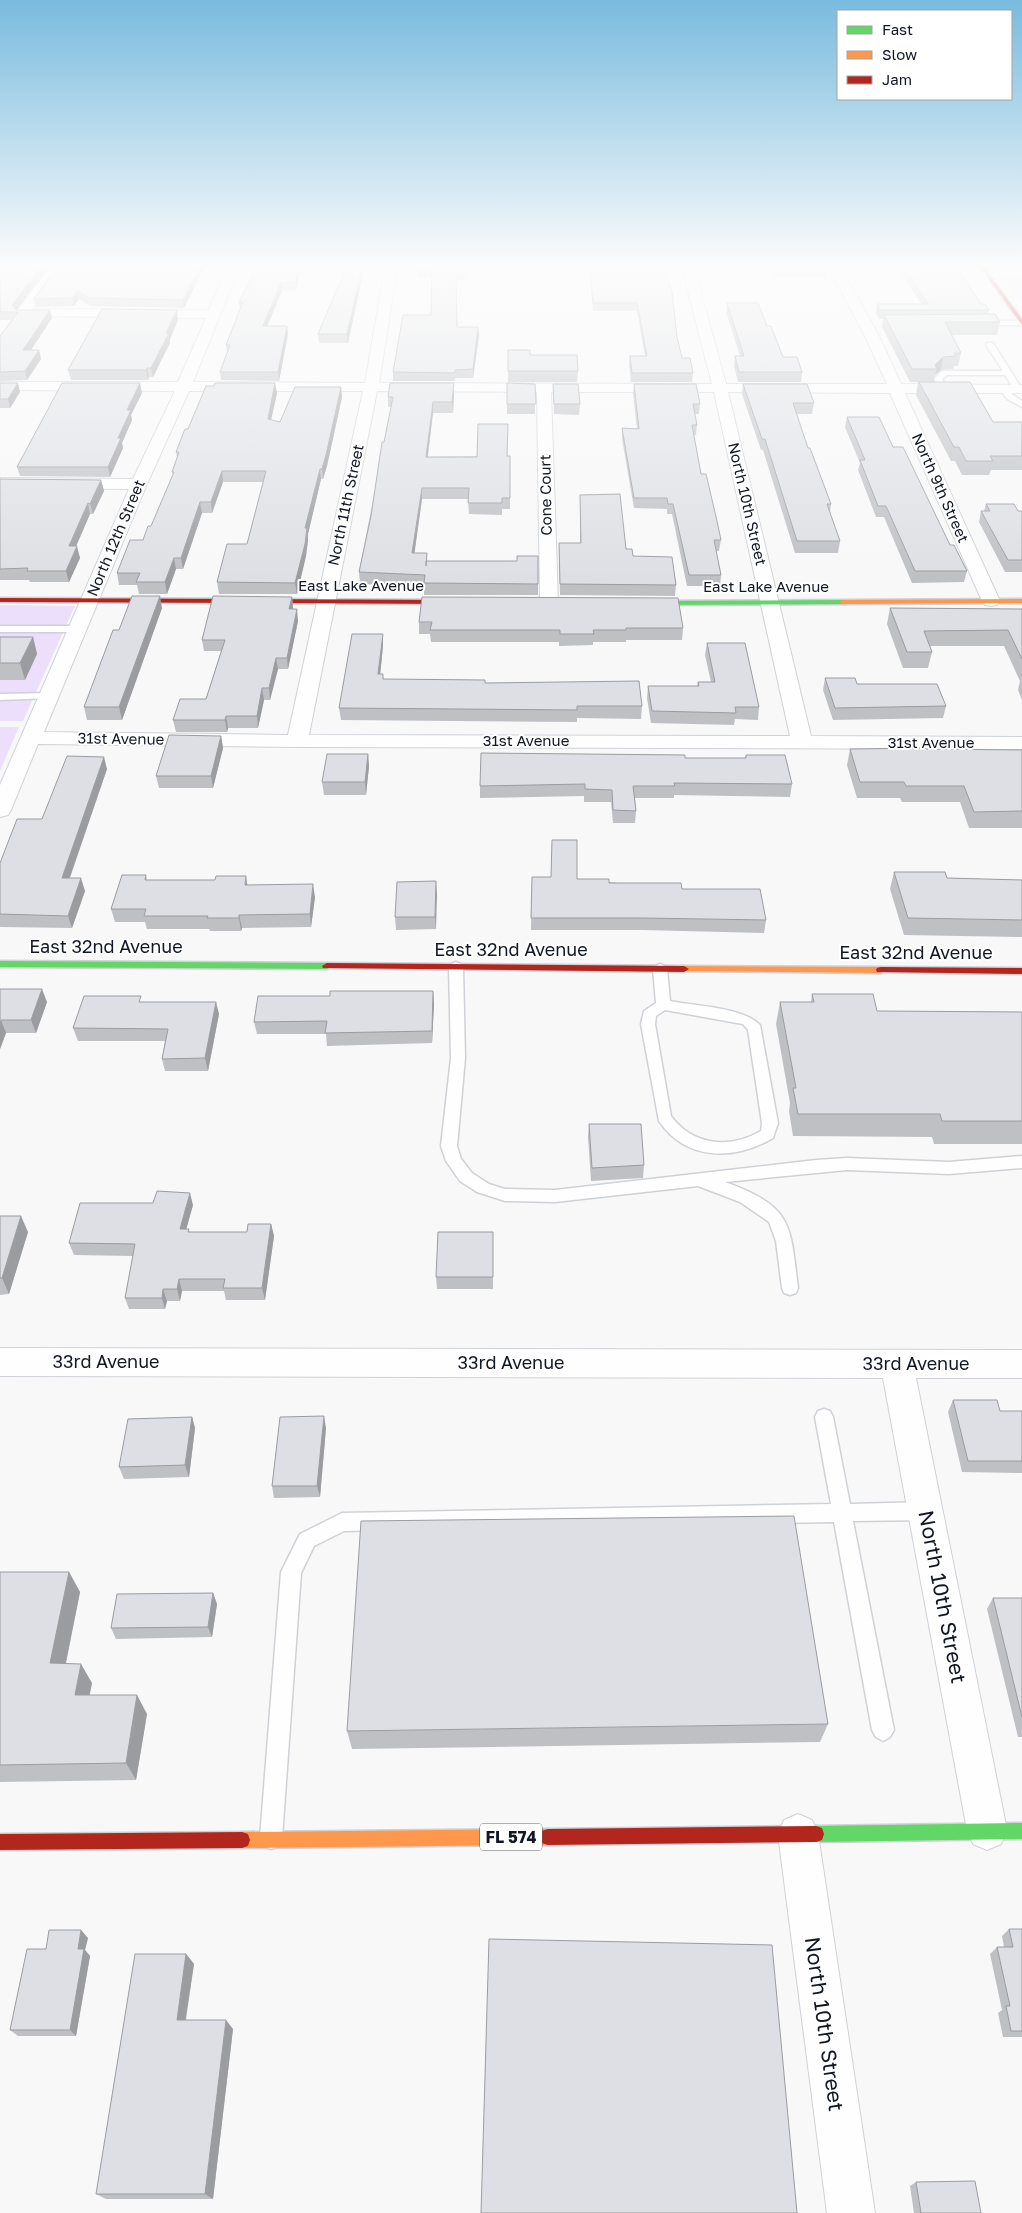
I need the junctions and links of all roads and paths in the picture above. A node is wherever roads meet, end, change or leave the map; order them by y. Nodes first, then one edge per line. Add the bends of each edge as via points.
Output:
1 (190, 371) edge
2 (373, 371) edge
3 (716, 371) edge
4 (888, 371) edge
5 (1008, 373) joint
6 (0, 386) edge
7 (184, 386) junction
8 (370, 387) junction
9 (544, 387) junction
10 (720, 388) junction
11 (896, 389) junction
12 (944, 389) junction
13 (1014, 389) edge
14 (1022, 405) edge
15 (0, 483) edge
16 (139, 484) junction
17 (0, 600) edge
18 (90, 600) junction
19 (326, 601) junction
20 (991, 601) junction
21 (1022, 601) edge
22 (472, 602) edge
23 (549, 602) edge
24 (626, 602) edge
25 (770, 603) junction
26 (0, 629) edge
27 (78, 629) junction
28 (0, 696) edge
29 (48, 696) junction
30 (31, 738) junction
31 (297, 741) junction
32 (802, 742) junction
33 (1022, 743) edge
34 (0, 810) edge
35 (0, 964) edge
36 (456, 967) junction
37 (660, 969) junction
38 (1022, 970) edge
39 (663, 1005) junction
40 (1022, 1162) edge
41 (700, 1180) junction
42 (790, 1288) dead end
43 (0, 1362) edge
44 (897, 1364) junction
45 (1022, 1364) edge
46 (824, 1417) dead end
47 (926, 1511) junction
48 (843, 1513) junction
49 (883, 1730) dead end
50 (1005, 1830) edge
51 (798, 1834) junction
52 (271, 1839) junction
53 (0, 1842) edge
54 (851, 2213) edge

1 - 7 street, North 12th Street
2 - 8 street, North 11th Street
3 - 10 street, North 10th Street
4 - 11 street, North 9th Street
5 - 12 lane via 945,373 938,379
5 - 13 lane
6 - 7 street
7 - 8 street
7 - 16 street, North 12th Street
8 - 9 street
8 - 19 street, North 11th Street
9 - 10 street
9 - 23 street, Cone Court
10 - 11 street
10 - 25 street, North 10th Street
11 - 12 street
11 - 20 street, North 9th Street
12 - 13 street
13 - 14 lane via 1010,397
15 - 16 street
16 - 18 street, North 12th Street
17 - 18 street, East Lake Avenue
18 - 19 street, East Lake Avenue
18 - 27 street, North 12th Street
19 - 22 street, East Lake Avenue
19 - 31 street, North 11th Street
20 - 21 street, East Lake Avenue
20 - 25 street, East Lake Avenue
24 - 25 street, East Lake Avenue
25 - 32 street, North 10th Street
26 - 27 lane
27 - 29 street, North 12th Street
28 - 29 lane
29 - 30 street, North 12th Street
30 - 31 street, 31st Avenue
30 - 34 street, North 12th Street
31 - 32 street, 31st Avenue
32 - 33 street, 31st Avenue
35 - 36 street, East 32nd Avenue
36 - 37 street, East 32nd Avenue
36 - 41 lane via 458,1058 449,1146 454,1162 466,1177 483,1188 505,1195 530,1197
37 - 38 street, East 32nd Avenue
37 - 39 lane
39 - 39 lane via 650,1014 648,1024 664,1117 669,1127 704,1148 728,1148 758,1142 768,1134 770,1123 755,1028 738,1018
40 - 41 lane via 948,1168 846,1164
41 - 42 lane via 748,1200 774,1218 784,1240
43 - 44 street, 33rd Avenue
44 - 45 street, 33rd Avenue
44 - 47 street, North 10th Street
46 - 48 lane
47 - 48 lane
47 - 50 street, North 10th Street
48 - 49 lane
48 - 52 lane via 342,1522 307,1540 291,1572
50 - 51 street, FL 574
51 - 52 street, FL 574
51 - 54 street, North 10th Street
52 - 53 street, FL 574

